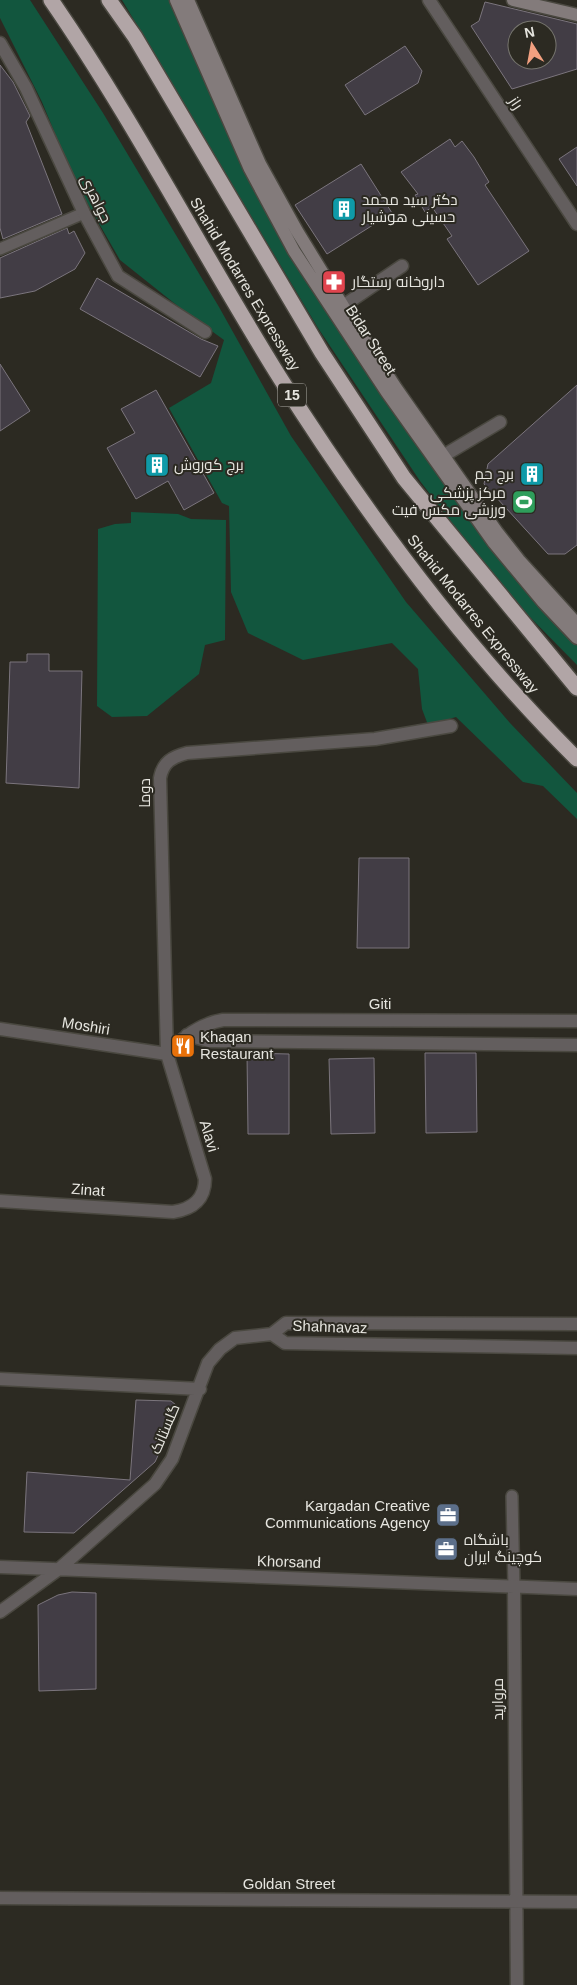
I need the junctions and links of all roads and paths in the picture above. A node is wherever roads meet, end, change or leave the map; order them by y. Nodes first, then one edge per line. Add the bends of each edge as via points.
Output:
1 (51, 0) edge
2 (110, 0) edge
3 (176, 0) edge
4 (188, 0) edge
5 (429, 0) edge
6 (514, 0) edge
7 (577, 15) edge
8 (0, 43) edge
9 (84, 213) junction
10 (577, 224) edge
11 (0, 248) edge
12 (402, 266) dead end
13 (343, 306) junction
14 (205, 332) dead end
15 (500, 422) dead end
16 (443, 456) junction
17 (577, 624) edge
18 (577, 638) edge
19 (577, 688) edge
20 (450, 726) dead end
21 (577, 759) edge
22 (577, 1021) edge
23 (0, 1029) edge
24 (186, 1034) junction
25 (577, 1045) edge
26 (167, 1054) junction
27 (0, 1200) edge
28 (173, 1212) joint
29 (577, 1324) edge
30 (272, 1334) junction
31 (577, 1348) edge
32 (0, 1379) edge
33 (200, 1389) junction
34 (512, 1496) dead end
35 (0, 1567) edge
36 (59, 1569) junction
37 (514, 1587) junction
38 (577, 1589) edge
39 (0, 1612) edge
40 (0, 1898) edge
41 (516, 1901) junction
42 (577, 1902) edge
43 (517, 1985) edge

1 - 21 highway, Shahid Modarres Expressway / 15 via 94,63 280,378 373,517 533,715
2 - 19 highway, Shahid Modarres Expressway via 322,353 404,478
3 - 18 street, Bidar Street via 250,169 294,251 386,391 494,543
4 - 13 street, Bidar Street via 260,164
5 - 10 street, راز
6 - 7 street
8 - 9 street, جواهری via 26,88
9 - 11 lane
9 - 14 street, جواهری via 118,276
12 - 13 street
13 - 16 street, Bidar Street
15 - 16 street
16 - 17 street, Bidar Street via 519,560
20 - 26 street, دوما via 375,739 187,753 167,762 160,778
22 - 24 street, Giti via 239,1019 213,1022
23 - 26 street, Moshiri
24 - 25 street via 209,1041
24 - 26 street, Giti
26 - 28 street, Alavi via 205,1179 205,1189 197,1203
27 - 28 street, Zinat
29 - 30 street, Shahnavaz via 286,1324
30 - 31 street, Shahnavaz via 285,1343
30 - 33 street, گلستانک via 234,1338 220,1348 208,1363
32 - 33 street
33 - 36 street, گلستانک via 172,1459 155,1484
34 - 37 lane, مروارید
35 - 36 street, Khorsand
36 - 37 street, Khorsand
36 - 39 street, گلستانک
37 - 38 street, Khorsand
37 - 41 street, مروارید
40 - 41 street, Goldan Street
41 - 42 street, Goldan Street
41 - 43 street, مروارید

